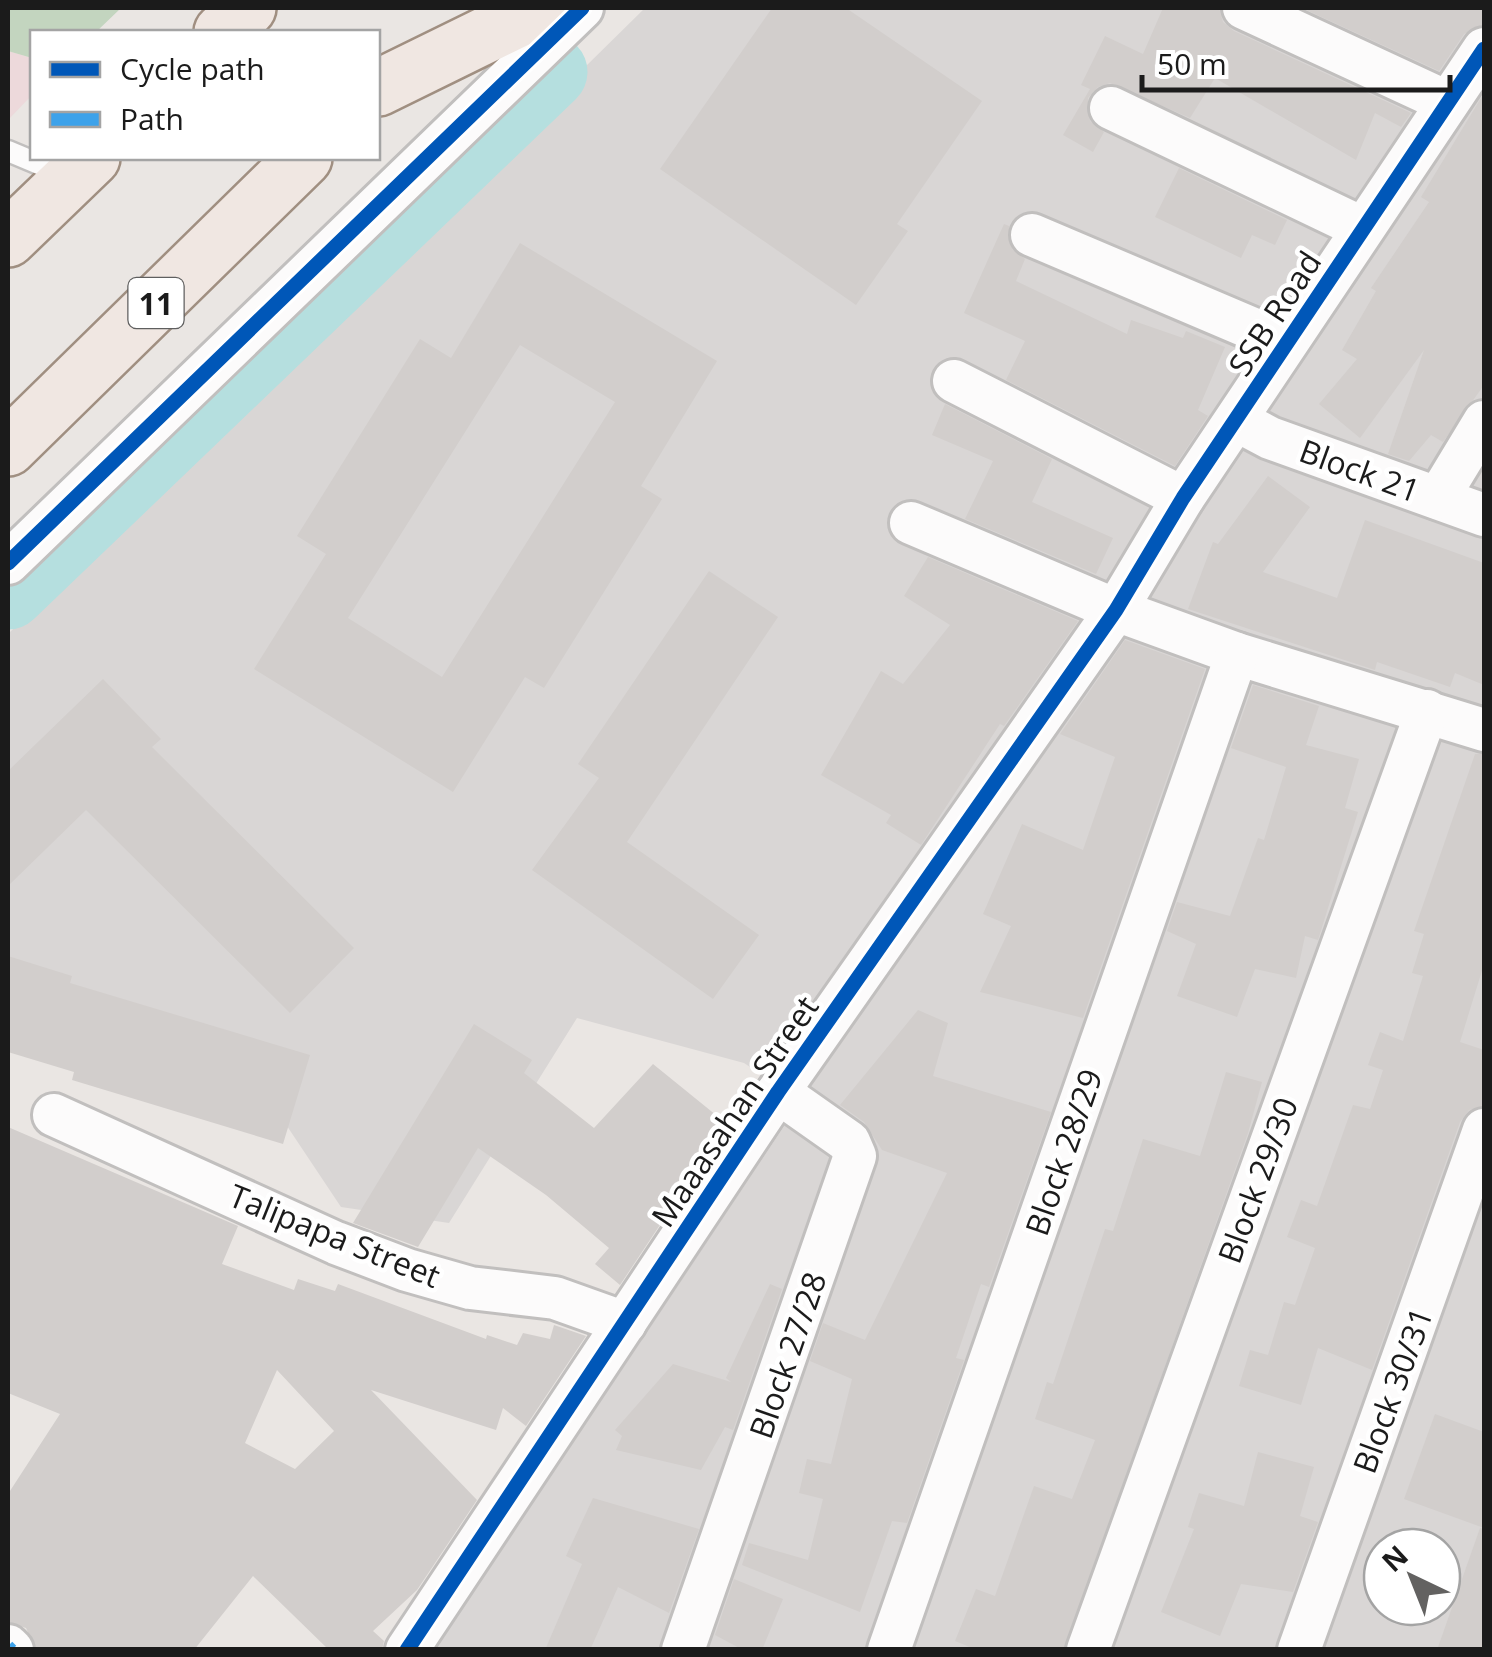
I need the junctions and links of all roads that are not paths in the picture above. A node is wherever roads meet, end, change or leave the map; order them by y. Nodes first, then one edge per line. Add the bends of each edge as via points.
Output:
1 (248, 8) edge
2 (453, 8) edge
3 (541, 8) edge
4 (582, 8) edge
5 (1244, 8) edge
6 (224, 30) edge
7 (1484, 49) edge
8 (380, 84) edge
9 (380, 85) edge
10 (1448, 102) junction
11 (1111, 108) dead end
12 (47, 160) edge
13 (302, 160) edge
14 (82, 168) edge
15 (1362, 228) junction
16 (1032, 234) dead end
17 (8, 239) edge
18 (1286, 344) junction
19 (954, 381) dead end
20 (1238, 421) junction
21 (1484, 422) edge
22 (8, 448) edge
23 (1183, 498) junction
24 (1438, 498) junction
25 (1484, 514) edge
26 (911, 523) dead end
27 (8, 563) edge
28 (1136, 617) junction
29 (1237, 654) junction
30 (1427, 711) junction
31 (1484, 730) edge
32 (778, 1092) junction
33 (54, 1115) dead end
34 (1484, 1130) edge
35 (626, 1322) junction
36 (407, 1650) edge
37 (683, 1650) edge
38 (889, 1650) edge
39 (1088, 1650) edge
40 (1299, 1650) edge

1 - 6 main road
2 - 8 main road
3 - 9 main road
4 - 27 street
5 - 10 street
7 - 10 street, SSB Road
10 - 15 street, SSB Road
11 - 15 street
12 - 14 lane
13 - 22 main road, 11
14 - 17 main road
15 - 18 street, SSB Road
16 - 18 street
18 - 20 street, SSB Road
19 - 23 street
20 - 23 street, SSB Road
20 - 24 street, Block 21
21 - 24 street
23 - 28 street, SSB Road
24 - 25 street, Block 21
26 - 28 street
28 - 29 street
28 - 32 street, Maaasahan Street
29 - 30 street
29 - 38 street, Block 28/29
30 - 31 street
30 - 39 street, Block 29/30
32 - 35 street, Maaasahan Street
32 - 37 street, Block 27/28 via 849,1142 855,1156
33 - 35 street, Talipapa Street via 407,1270 470,1288 555,1298
34 - 40 street, Block 30/31
35 - 36 street, Maaasahan Street

